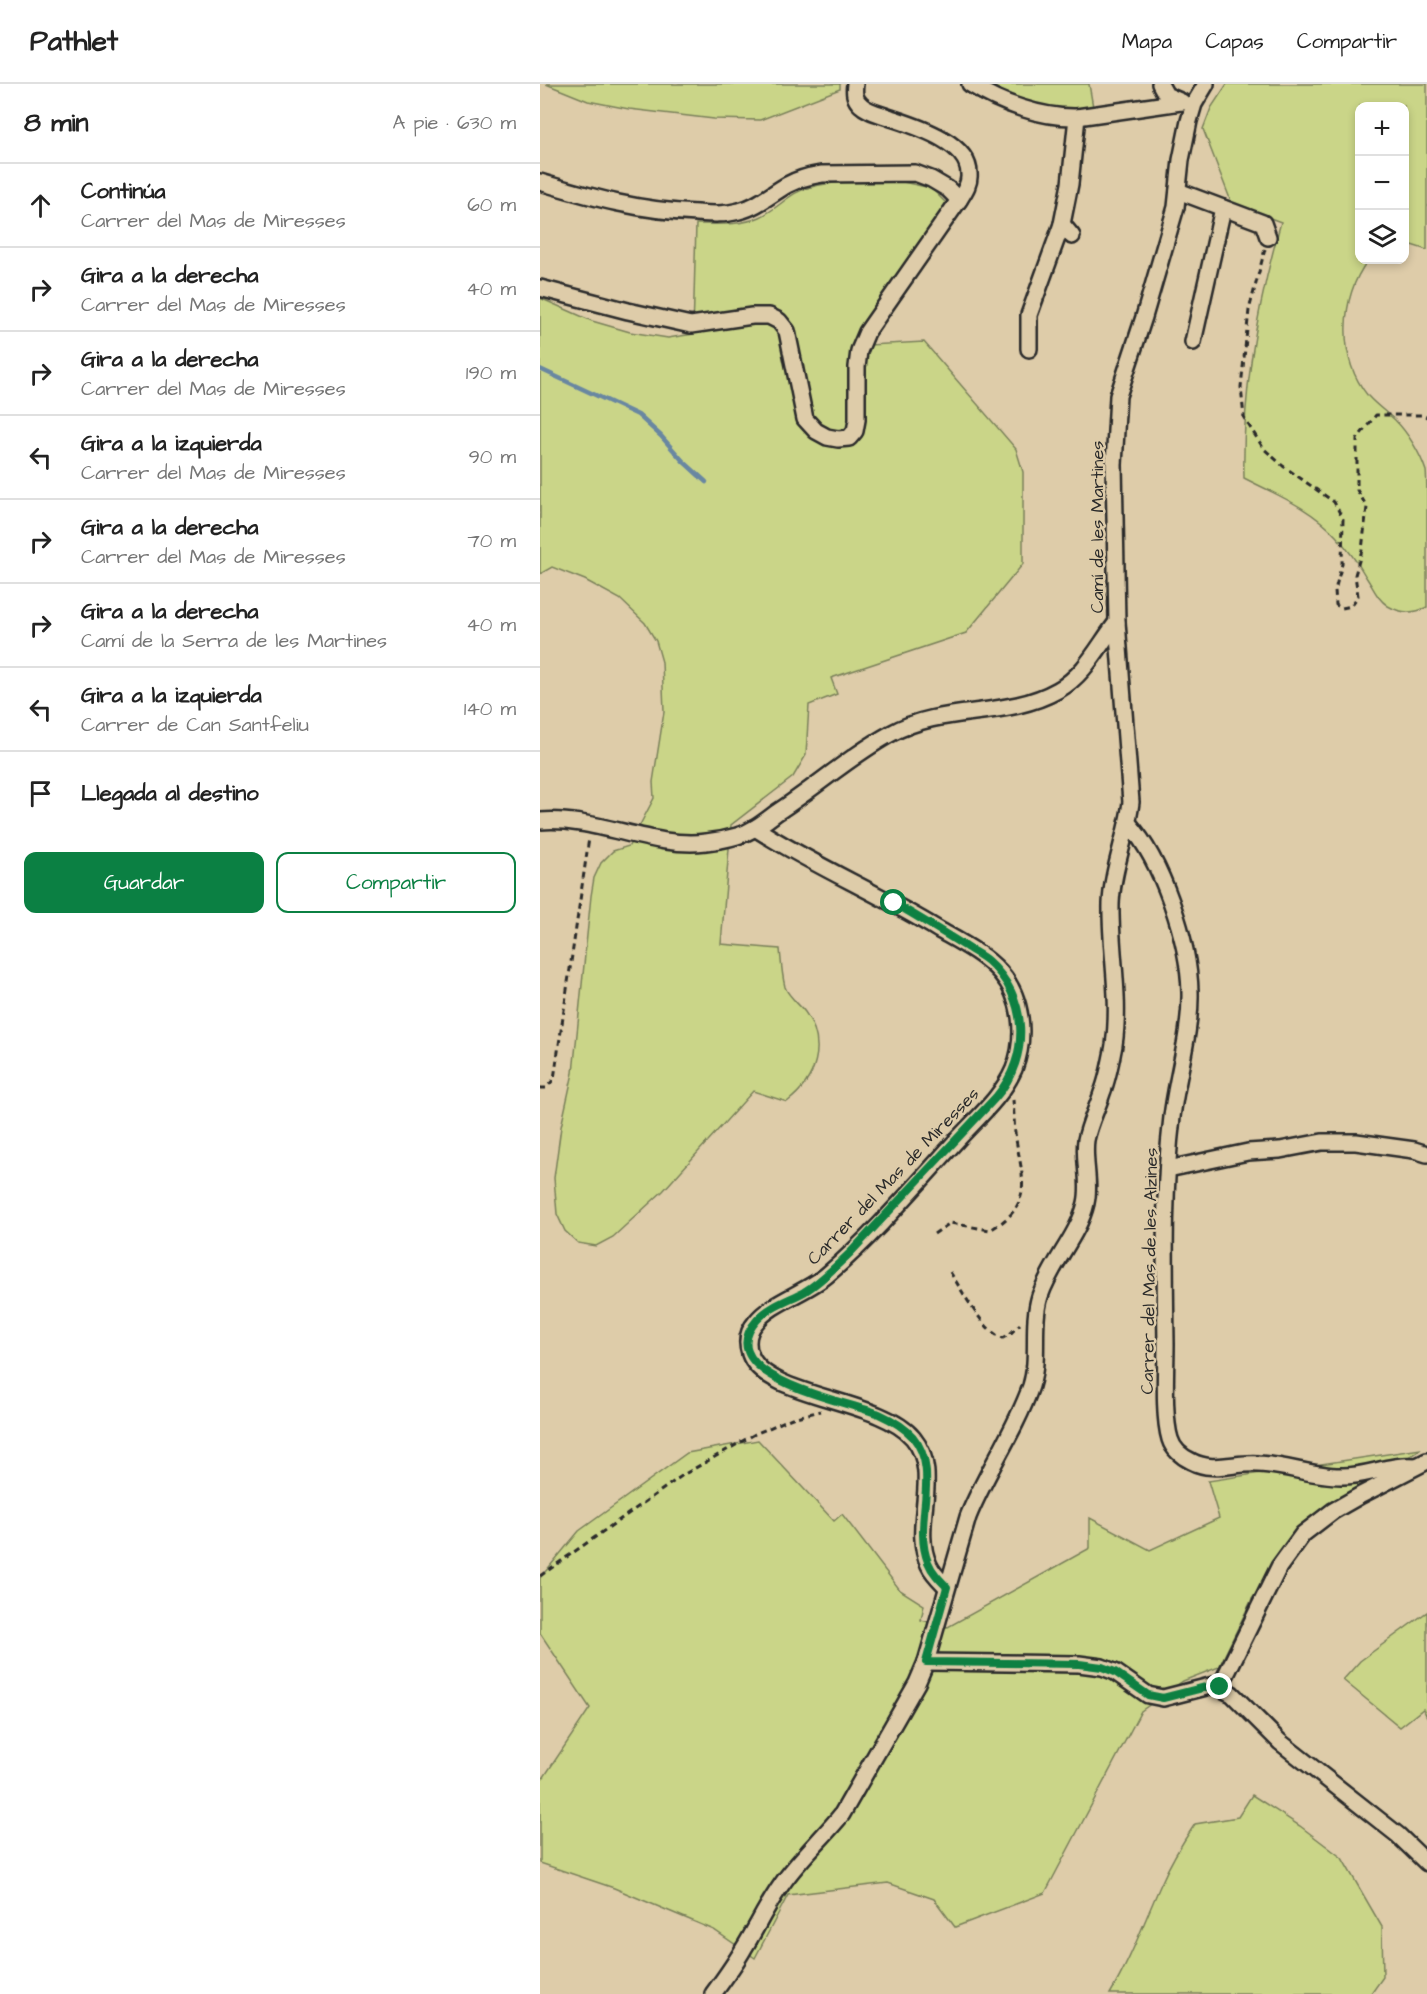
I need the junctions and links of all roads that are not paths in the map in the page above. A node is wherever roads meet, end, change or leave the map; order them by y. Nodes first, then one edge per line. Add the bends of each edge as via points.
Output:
1 (855, 84) edge
2 (970, 84) edge
3 (1160, 84) edge
4 (1206, 84) edge
5 (1187, 103) junction
6 (1077, 117) junction
7 (540, 182) edge
8 (1178, 191) junction
9 (959, 200) junction
10 (1223, 208) junction
11 (1268, 237) road end
12 (540, 288) edge
13 (1193, 342) dead end
14 (1029, 349) dead end
15 (1117, 622) junction
16 (540, 821) edge
17 (1129, 824) junction
18 (755, 828) junction
19 (1427, 1154) edge
20 (1168, 1169) junction
21 (1421, 1463) edge
22 (947, 1587) junction
23 (926, 1662) junction
24 (1220, 1687) junction
25 (1427, 1863) edge
26 (713, 1994) edge

1 - 9 street via 855,96 861,105 915,126 959,151 970,173
2 - 6 street via 994,98 1024,108 1062,118
3 - 5 street via 1166,95
4 - 5 street, Camí de les Martines
5 - 6 street
5 - 8 street, Camí de les Martines
6 - 14 street via 1067,230 1029,315
7 - 9 street via 639,209 724,214 748,207 811,176 915,173 931,178
8 - 10 street
8 - 15 street, Camí de les Martines via 1166,244 1118,396 1114,465
9 - 12 street via 867,332 857,367 857,420 849,438 827,437 805,419 787,332 769,316 691,325
10 - 11 street via 1263,223
10 - 13 street
15 - 17 street via 1131,802
15 - 18 street, Camí de les Martines via 1090,660 1060,689 1022,704 933,719 892,733
16 - 18 street, Camí de les Martines via 558,819 686,843 738,836
17 - 20 street, Carrer del Mas de les Alzines via 1147,849 1169,894 1190,990
17 - 22 street via 1111,901 1114,1042 1108,1075 1086,1142 1086,1204 1041,1294 1031,1385 976,1497
18 - 22 street, Carrer del Mas de Miresses via 795,853 894,903 987,959 1007,982 1017,1004 1021,1021 1017,1059 996,1097 850,1253 805,1291 763,1314 747,1341 753,1360 766,1373 882,1415 912,1437 925,1463 924,1550 933,1573
19 - 20 street via 1356,1142 1322,1142
20 - 21 street, Carrer del Mas de les Alzines via 1166,1377 1168,1426 1175,1449 1206,1467 1258,1464 1344,1476
21 - 24 street via 1333,1511 1303,1534 1279,1567
22 - 23 street
23 - 24 street via 1102,1667 1148,1695 1163,1698 1214,1685
23 - 26 street via 842,1814 780,1886
24 - 25 street via 1280,1742 1398,1835

